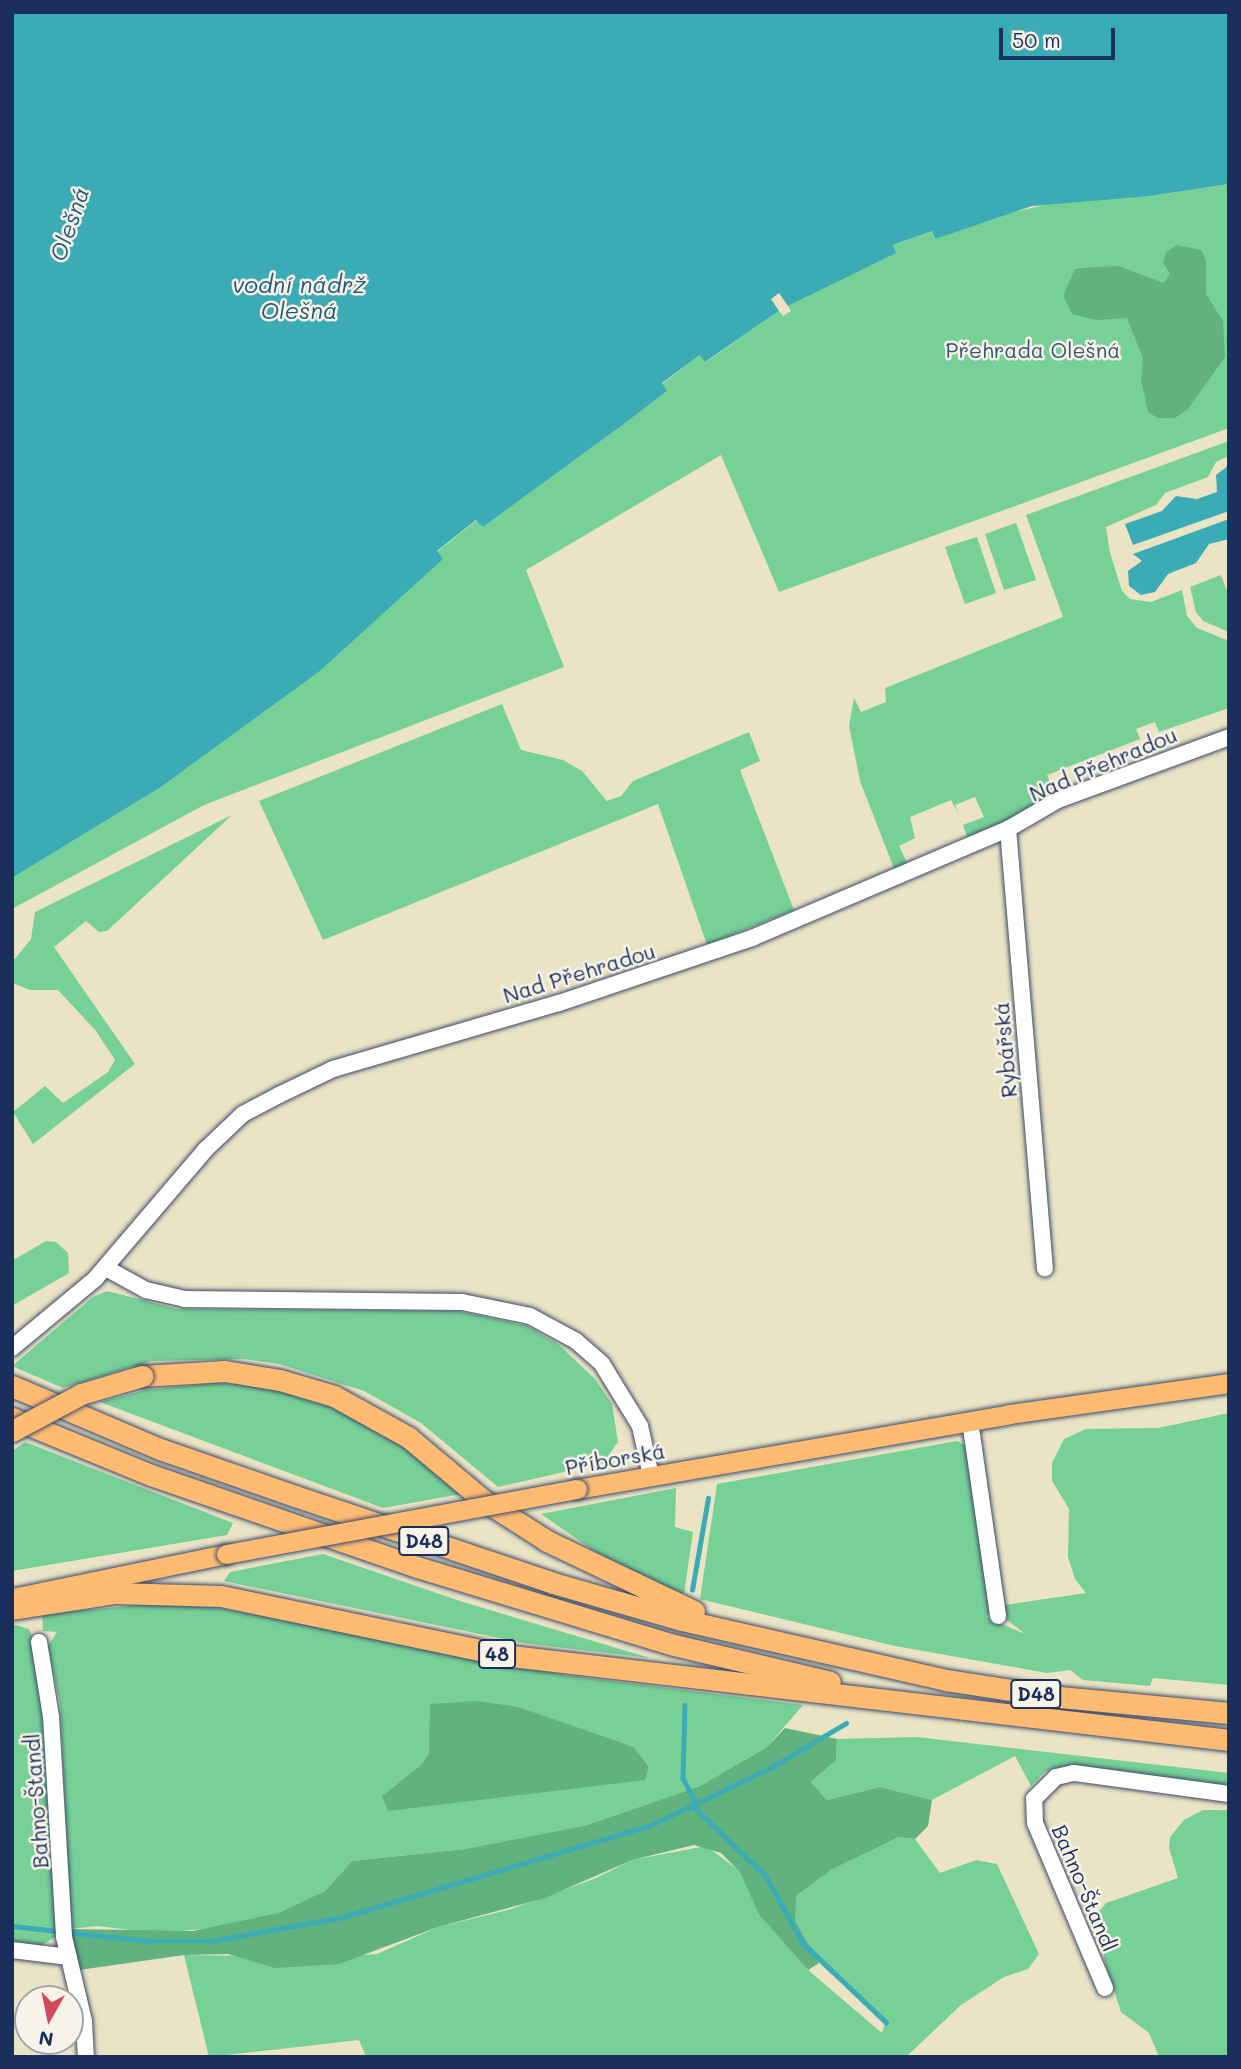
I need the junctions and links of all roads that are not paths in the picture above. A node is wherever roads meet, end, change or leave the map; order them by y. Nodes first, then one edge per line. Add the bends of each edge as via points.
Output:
1 (1229, 737) edge
2 (1008, 829) junction
3 (106, 1268) junction
4 (1045, 1268) dead end
5 (12, 1348) edge
6 (1229, 1383) edge
7 (12, 1386) edge
8 (12, 1418) edge
9 (970, 1421) junction
10 (12, 1431) edge
11 (651, 1476) junction
12 (12, 1598) edge
13 (12, 1609) edge
14 (998, 1616) dead end
15 (39, 1642) dead end
16 (846, 1660) junction
17 (987, 1712) junction
18 (1229, 1713) edge
19 (1229, 1740) edge
20 (1229, 1794) edge
21 (12, 1950) edge
22 (68, 1957) junction
23 (1105, 1988) dead end
24 (86, 2057) edge

1 - 2 street, Nad Přehradou via 1058,800
2 - 3 street, Nad Přehradou via 751,938 559,1003 333,1069 279,1095 243,1114 205,1150
2 - 4 street, Rybářská
3 - 5 street, Nad Přehradou
3 - 11 street via 146,1290 184,1299 462,1302 530,1316 576,1341 601,1363 640,1426
6 - 9 main road, Příborská
7 - 16 highway, D48 via 160,1448 553,1583
8 - 17 highway, D48 via 285,1523 545,1607 787,1673
9 - 11 main road, Příborská
9 - 14 street
10 - 16 highway, bridge via 81,1394 142,1376 225,1371 280,1380 334,1396 392,1427 483,1500 577,1558 711,1618
11 - 12 main road, Příborská, bridge
13 - 17 highway, 48 via 114,1593 221,1596 503,1656
15 - 22 street, Bahno-Štandl via 51,1717
16 - 18 highway, D48 via 1049,1696
17 - 19 highway, D48
20 - 23 street, Bahno-Štandl via 1074,1773 1056,1777 1034,1800 1040,1836
21 - 22 street
22 - 24 street, Bahno-Štandl via 84,2021

